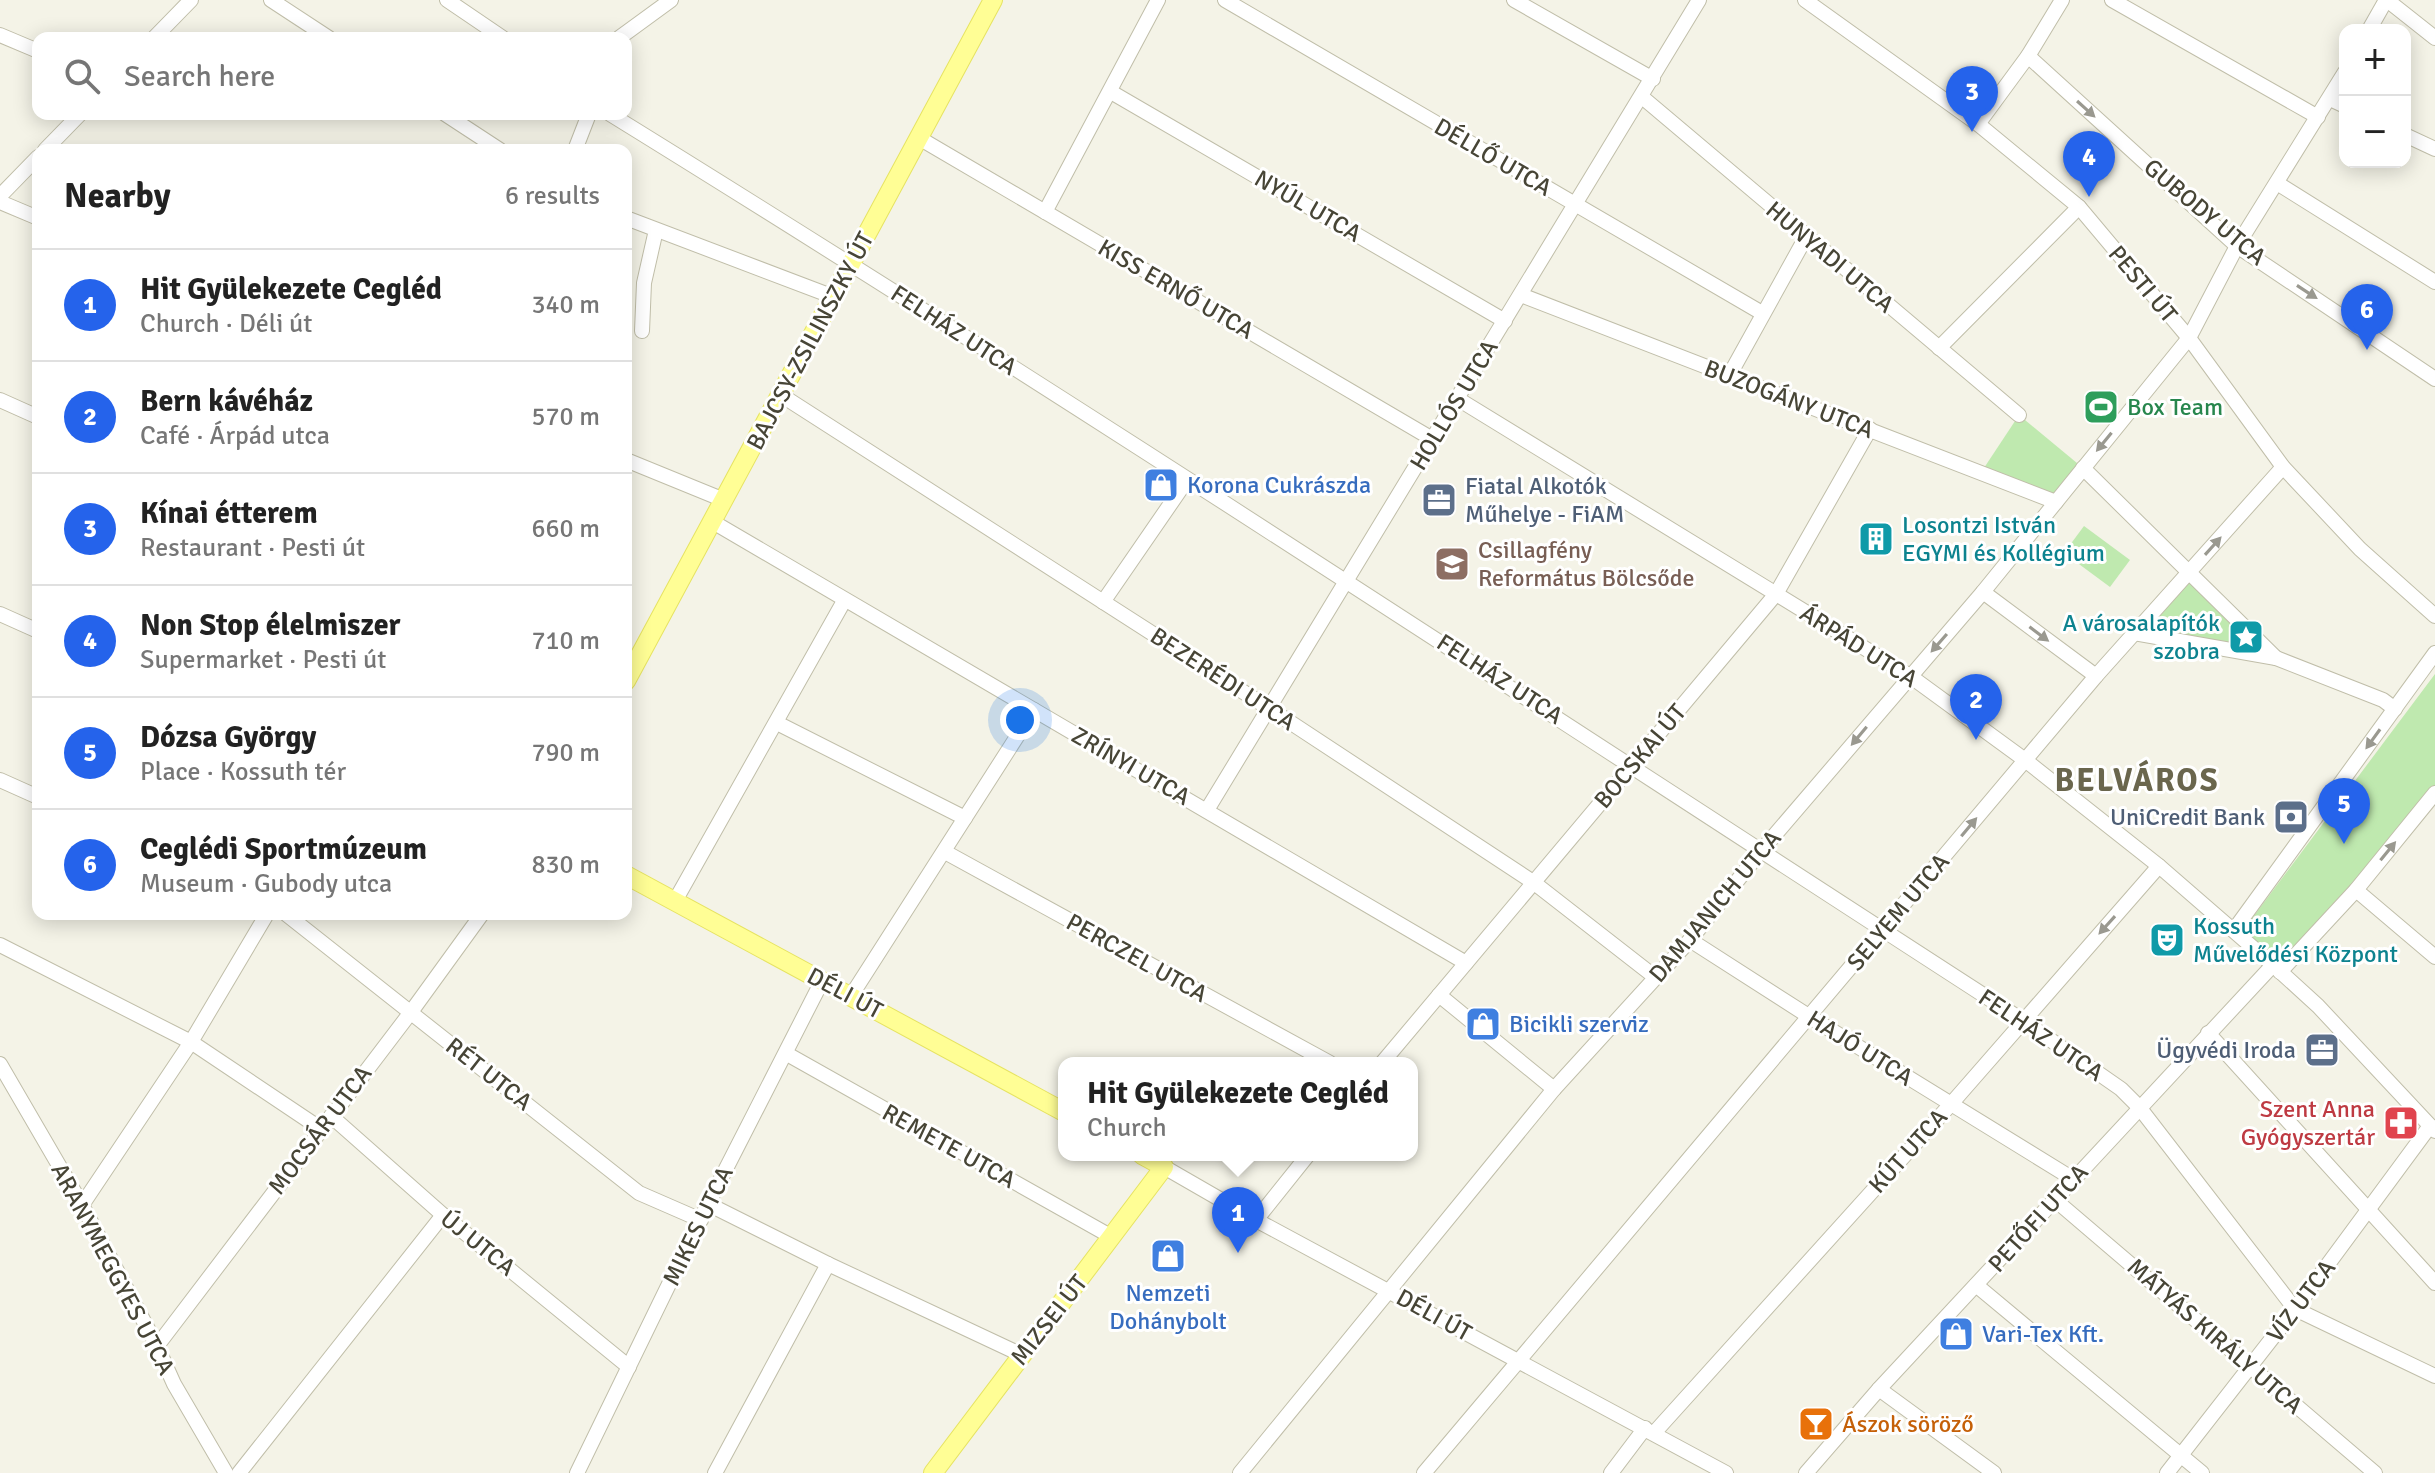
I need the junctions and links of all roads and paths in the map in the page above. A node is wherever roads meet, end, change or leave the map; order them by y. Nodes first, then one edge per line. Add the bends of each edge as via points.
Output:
1 (191, 0) edge
2 (271, 0) edge
3 (447, 0) edge
4 (671, 0) edge
5 (993, 0) edge
6 (1158, 0) edge
7 (1225, 0) edge
8 (1514, 0) edge
9 (1699, 0) edge
10 (1805, 0) edge
11 (2062, 0) edge
12 (2112, 0) edge
13 (2387, 0) edge
14 (466, 4) edge
15 (2373, 24) edge
16 (160, 32) edge
17 (320, 32) edge
18 (496, 32) edge
19 (627, 32) edge
20 (0, 35) edge
21 (2435, 38) edge
22 (32, 48) edge
23 (2028, 56) junction
24 (1653, 79) junction
25 (2339, 83) edge
26 (1111, 92) junction
27 (1642, 97) junction
28 (2330, 99) junction
29 (2339, 103) edge
30 (2318, 117) junction
31 (74, 120) edge
32 (454, 120) edge
33 (587, 120) edge
34 (620, 120) edge
35 (1978, 124) junction
36 (919, 138) junction
37 (2411, 138) edge
38 (51, 144) edge
39 (491, 144) edge
40 (577, 144) edge
41 (2435, 149) edge
42 (32, 164) edge
43 (2277, 183) junction
44 (0, 199) edge
45 (1574, 205) junction
46 (2079, 207) junction
47 (1045, 212) junction
48 (32, 215) edge
49 (632, 220) edge
50 (656, 230) junction
51 (1806, 237) junction
52 (2237, 246) junction
53 (852, 264) junction
54 (2435, 282) edge
55 (1521, 295) junction
56 (834, 297) junction
57 (1762, 313) junction
58 (1505, 321) junction
59 (642, 331) dead end
60 (2189, 338) junction
61 (1939, 348) junction
62 (1729, 376) junction
63 (2435, 379) edge
64 (781, 395) junction
65 (1458, 399) junction
66 (0, 400) edge
67 (32, 414) edge
68 (2019, 415) dead end
69 (1870, 429) junction
70 (1434, 440) junction
71 (632, 462) edge
72 (2283, 467) junction
73 (2083, 468) junction
74 (1187, 480) junction
75 (724, 500) junction
76 (2056, 502) junction
77 (713, 522) junction
78 (2191, 571) junction
79 (1347, 580) junction
80 (1983, 592) junction
81 (1776, 594) junction
82 (844, 601) junction
83 (1103, 602) junction
84 (2433, 611) edge
85 (0, 614) edge
86 (32, 628) edge
87 (2134, 633) junction
88 (2435, 653) edge
89 (2276, 658) junction
90 (632, 669) edge
91 (1910, 676) junction
92 (2096, 676) junction
93 (1270, 709) junction
94 (2395, 709) junction
95 (1034, 710) junction
96 (777, 723) junction
97 (2025, 760) junction
98 (1632, 765) junction
99 (0, 780) edge
100 (2435, 793) edge
101 (32, 794) edge
102 (1207, 810) junction
103 (965, 818) junction
104 (1761, 851) junction
105 (945, 852) junction
106 (2159, 866) junction
107 (632, 878) edge
108 (1533, 882) junction
109 (2356, 890) junction
110 (675, 901) junction
111 (263, 920) edge
112 (294, 920) edge
113 (478, 920) edge
114 (1883, 930) junction
115 (2234, 930) junction
116 (1690, 940) junction
117 (0, 945) edge
118 (2435, 957) edge
119 (1466, 963) junction
120 (2276, 968) junction
121 (1655, 977) junction
122 (822, 981) junction
123 (1439, 995) junction
124 (851, 996) junction
125 (411, 1012) junction
126 (1810, 1017) junction
127 (2022, 1020) junction
128 (2208, 1033) junction
129 (191, 1042) junction
130 (787, 1054) junction
131 (1319, 1057) edge
132 (1387, 1057) edge
133 (2, 1073) edge
134 (1554, 1089) junction
135 (1951, 1104) junction
136 (2139, 1107) junction
137 (1058, 1109) edge
138 (331, 1116) junction
139 (2433, 1128) edge
140 (321, 1129) junction
141 (1153, 1161) edge
142 (1303, 1161) edge
143 (1164, 1167) junction
144 (2073, 1179) junction
145 (2054, 1199) junction
146 (708, 1204) junction
147 (82, 1205) junction
148 (2368, 1211) junction
149 (443, 1215) junction
150 (701, 1220) junction
151 (1256, 1220) junction
152 (1112, 1237) junction
153 (828, 1264) junction
154 (2435, 1283) edge
155 (1976, 1285) junction
156 (1390, 1291) junction
157 (2295, 1309) junction
158 (157, 1346) junction
159 (1022, 1355) junction
160 (1518, 1361) junction
161 (629, 1367) junction
162 (2251, 1367) junction
163 (2435, 1376) edge
164 (1879, 1389) junction
165 (1649, 1431) junction
166 (2180, 1456) junction
167 (226, 1473) edge
168 (239, 1473) edge
169 (577, 1473) edge
170 (715, 1473) edge
171 (933, 1473) edge
172 (1240, 1473) edge
173 (1424, 1473) edge
174 (1611, 1473) edge
175 (1726, 1473) edge
176 (1806, 1473) edge
177 (1994, 1473) edge
178 (2167, 1473) edge
179 (2202, 1473) edge
180 (2375, 1473) edge

1 - 16 street
2 - 17 street
3 - 14 street
4 - 19 street
5 - 36 main road, BAJCSY-ZSILINSZKY ÚT
6 - 26 street
7 - 45 street, DÉLLŐ UTCA
8 - 24 street
9 - 24 street, HOLLÓS UTCA
10 - 35 street, PESTI ÚT
11 - 23 street
12 - 30 street
13 - 15 street
13 - 21 street
14 - 18 street
20 - 22 street
23 - 35 street
23 -> 52 street, GUBODY UTCA
24 - 27 street, HOLLÓS UTCA
25 - 28 street, DAMJANICH UTCA
26 - 47 street
26 - 58 street, NYÚL UTCA
27 - 45 street, HOLLÓS UTCA
27 - 51 street, HUNYADI UTCA
28 - 29 street
28 - 30 street, DAMJANICH UTCA
30 - 43 street, DAMJANICH UTCA
31 - 38 street
32 - 39 street
33 - 40 street
34 - 53 street, FELHÁZ UTCA
35 - 46 street, PESTI ÚT
36 - 47 street, KISS ERNŐ UTCA
36 - 53 main road, BAJCSY-ZSILINSZKY ÚT
37 - 41 street
42 - 44 street
43 - 52 street, DAMJANICH UTCA
43 - 54 street
44 - 48 street
45 - 55 street, HOLLÓS UTCA
45 - 57 street, DÉLLŐ UTCA
46 - 60 street, PESTI ÚT
46 - 61 street
47 - 70 street, KISS ERNŐ UTCA
49 - 50 street
50 - 56 street
50 - 59 street via 644,283
51 - 57 street
51 - 61 street, HUNYADI UTCA
52 - 60 street, DAMJANICH UTCA
52 -> 63 street, GUBODY UTCA
53 - 56 main road, BAJCSY-ZSILINSZKY ÚT
53 - 74 street, FELHÁZ UTCA
55 - 58 street, HOLLÓS UTCA
55 - 62 street, BUZOGÁNY UTCA
56 - 64 main road, BAJCSY-ZSILINSZKY ÚT
57 - 62 street
58 - 65 street, HOLLÓS UTCA
60 - 72 street, PESTI ÚT
60 -> 73 street, DAMJANICH UTCA
61 - 68 street, HUNYADI UTCA
62 - 69 street, BUZOGÁNY UTCA
64 - 75 main road, BAJCSY-ZSILINSZKY ÚT
64 - 83 street, BEZERÉDI UTCA
65 - 70 street, HOLLÓS UTCA
65 - 81 street, ÁRPÁD UTCA
66 - 67 street
69 - 76 street, BUZOGÁNY UTCA
69 - 81 street, BOCSKAI ÚT
70 - 79 street, HOLLÓS UTCA
71 - 75 street
78 -> 72 street, SELYEM UTCA
72 - 84 street, PESTI ÚT via 2360,549
73 - 76 street, DAMJANICH UTCA
73 - 78 street
74 - 79 street, FELHÁZ UTCA
74 - 83 street
75 - 77 main road, BAJCSY-ZSILINSZKY ÚT
76 - 80 street, DAMJANICH UTCA
77 - 82 street, ZRÍNYI UTCA
77 - 90 main road, BAJCSY-ZSILINSZKY ÚT
78 - 87 street, SELYEM UTCA
78 - 89 street
79 - 93 street, HOLLÓS UTCA
79 - 98 street, FELHÁZ UTCA
80 -> 91 street, DAMJANICH UTCA
80 -> 92 street
81 - 91 street, ÁRPÁD UTCA
81 - 98 street, BOCSKAI ÚT
82 - 95 street, ZRÍNYI UTCA
82 - 96 street
83 - 93 street, BEZERÉDI UTCA
85 - 86 street
87 - 89 street
87 - 92 street, SELYEM UTCA
88 - 94 street
89 - 94 street
91 - 97 street, ÁRPÁD UTCA
91 -> 104 street, DAMJANICH UTCA
92 - 97 street, SELYEM UTCA
93 - 102 street, HOLLÓS UTCA
93 - 108 street, BEZERÉDI UTCA
94 -> 115 street
95 - 102 street, ZRÍNYI UTCA
95 - 103 street
96 - 103 street
96 - 110 street
97 - 106 street, ÁRPÁD UTCA
114 -> 97 street, SELYEM UTCA
98 - 104 street, FELHÁZ UTCA
98 - 108 street, BOCSKAI ÚT
99 - 101 street
109 -> 100 street, PETŐFI UTCA
102 - 119 street, ZRÍNYI UTCA
103 - 105 street
104 - 114 street, FELHÁZ UTCA
104 - 116 street, DAMJANICH UTCA
105 - 124 street
105 - 131 street, PERCZEL UTCA
106 - 115 street, ÁRPÁD UTCA
106 -> 127 street, KÚT UTCA
107 - 110 main road, DÉLI ÚT
108 - 119 street, BOCSKAI ÚT
108 - 121 street, BEZERÉDI UTCA
109 - 118 street
109 - 120 street, PETŐFI UTCA
110 - 122 main road, DÉLI ÚT
111 - 129 street
112 - 125 street, RÉT UTCA
113 - 125 street, MOCSÁR UTCA
114 - 126 street, SELYEM UTCA
114 - 127 street, FELHÁZ UTCA
115 - 120 street, ÁRPÁD UTCA
116 - 121 street, DAMJANICH UTCA
116 - 126 street, HAJÓ UTCA
117 - 129 street
119 - 123 street, BOCSKAI ÚT
120 - 128 street, PETŐFI UTCA
120 - 139 street, ÁRPÁD UTCA
121 - 134 street, DAMJANICH UTCA
122 - 124 main road, DÉLI ÚT
122 - 130 street, MIKES UTCA
123 - 132 street, BOCSKAI ÚT
123 - 134 street
124 - 137 main road, DÉLI ÚT
125 - 138 street, MOCSÁR UTCA
125 - 150 street, RÉT UTCA via 639,1193
126 - 135 street, HAJÓ UTCA
126 - 160 street, SELYEM UTCA
127 - 135 street, KÚT UTCA
127 - 136 street, FELHÁZ UTCA
128 - 136 street, PETŐFI UTCA
128 - 148 street
129 - 140 street
129 - 147 street
130 - 146 street, MIKES UTCA
130 - 152 street, REMETE UTCA
133 - 147 street, ARANYMEGGYES UTCA
134 - 156 street, DAMJANICH UTCA
135 - 144 street, HAJÓ UTCA
135 - 165 street, KÚT UTCA
136 - 144 street, PETŐFI UTCA
136 - 157 street, FELHÁZ UTCA
138 - 140 street, MOCSÁR UTCA
138 - 149 street, ÚJ UTCA
139 - 148 street, VÍZ UTCA
140 - 158 street, MOCSÁR UTCA
141 - 143 main road, DÉLI ÚT
142 - 151 street
143 - 151 street, DÉLI ÚT
143 - 152 main road, MIZSEI ÚT
144 - 145 street, PETŐFI UTCA
145 - 155 street, PETŐFI UTCA
145 - 162 street, MÁTYÁS KIRÁLY UTCA
146 - 150 street, MIKES UTCA
146 - 153 street
147 - 158 street, ARANYMEGGYES UTCA
148 - 154 street
148 - 157 street, VÍZ UTCA
149 - 161 street, ÚJ UTCA
149 - 168 street
150 - 161 street, MIKES UTCA
151 - 156 street, DÉLI ÚT
152 - 159 main road, MIZSEI ÚT
153 - 159 street
153 - 170 street
155 - 164 street, PETŐFI UTCA
155 - 166 street
156 - 160 street, DÉLI ÚT
156 - 172 street, DAMJANICH UTCA
157 - 162 street, VÍZ UTCA
157 - 163 street
158 - 167 street, ARANYMEGGYES UTCA
159 - 171 main road, MIZSEI ÚT
160 - 165 street, DÉLI ÚT
160 - 173 street, SELYEM UTCA
161 - 169 street, MIKES UTCA
162 - 166 street, VÍZ UTCA
162 - 180 street, MÁTYÁS KIRÁLY UTCA
164 - 176 street, PETŐFI UTCA
164 - 177 street
165 - 174 street, KÚT UTCA
165 - 175 street, DÉLI ÚT
166 - 178 street, VÍZ UTCA
166 - 179 street

